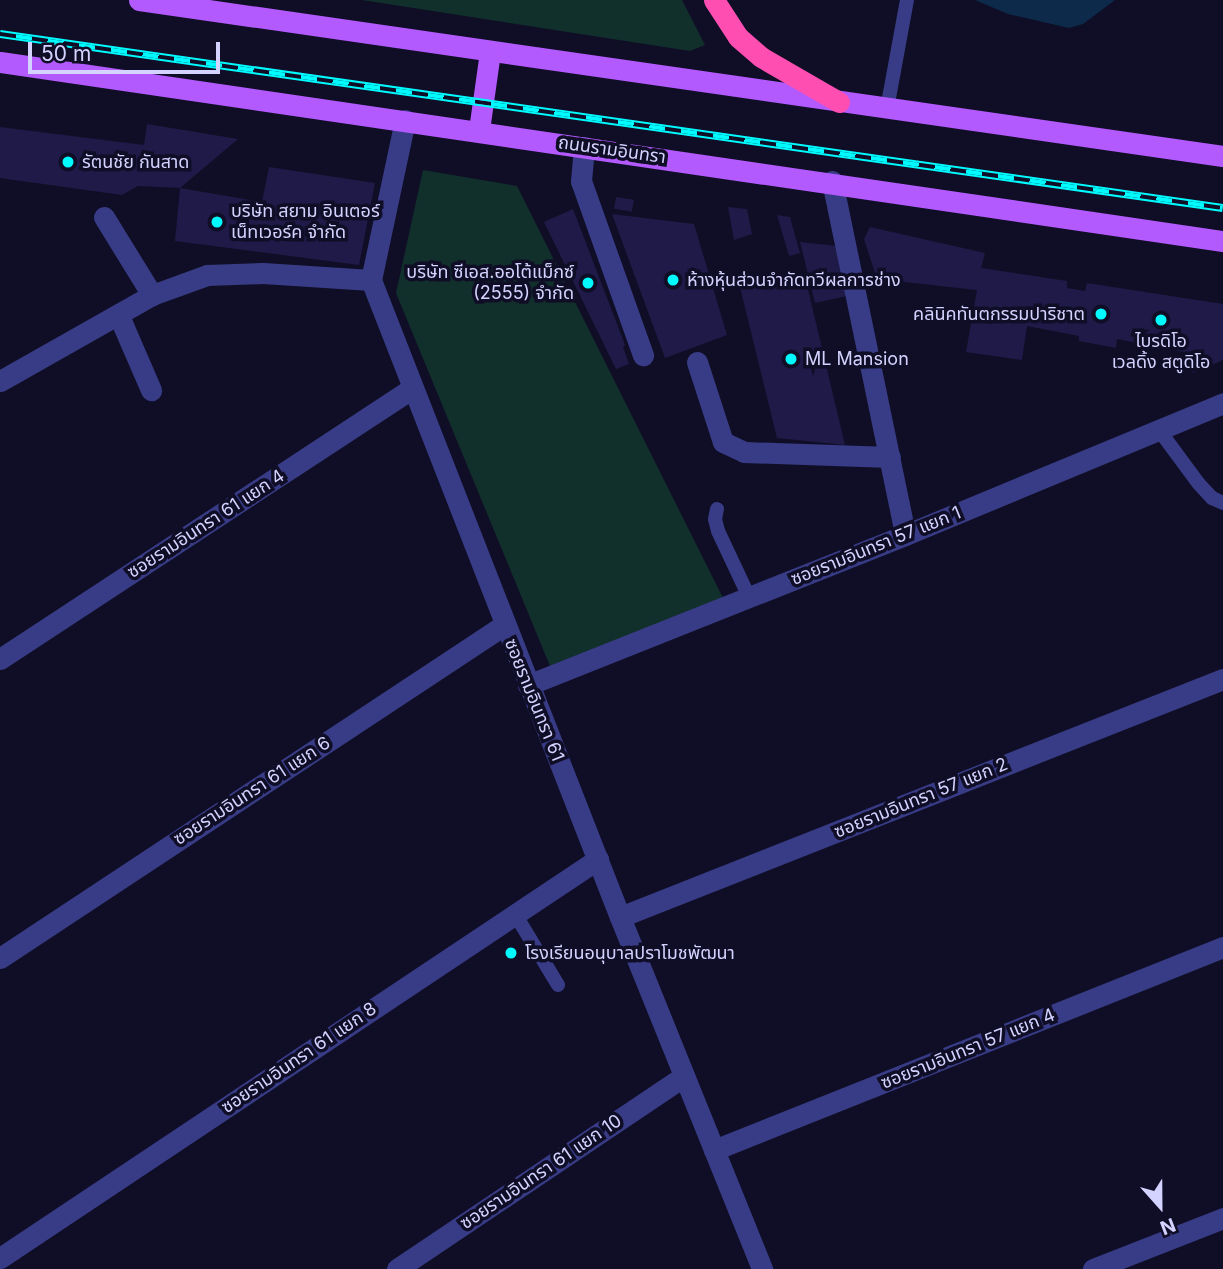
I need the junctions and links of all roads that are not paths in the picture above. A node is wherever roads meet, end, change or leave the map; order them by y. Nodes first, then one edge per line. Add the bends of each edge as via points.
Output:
1 (139, 0) edge
2 (714, 0) edge
3 (907, 0) edge
4 (490, 52) junction
5 (0, 62) edge
6 (839, 102) junction
7 (887, 109) junction
8 (405, 120) junction
9 (479, 131) junction
10 (584, 147) junction
11 (1223, 156) edge
12 (832, 181) junction
13 (104, 218) dead end
14 (1223, 240) edge
15 (371, 280) junction
16 (152, 295) junction
17 (119, 316) junction
18 (643, 355) dead end
19 (696, 362) dead end
20 (0, 381) edge
21 (411, 389) junction
22 (151, 390) dead end
23 (1223, 403) edge
24 (1159, 430) junction
25 (890, 457) junction
26 (1223, 503) edge
27 (718, 509) dead end
28 (905, 535) junction
29 (749, 597) junction
30 (504, 625) junction
31 (0, 659) edge
32 (1223, 679) edge
33 (528, 685) junction
34 (598, 859) junction
35 (514, 914) junction
36 (620, 917) junction
37 (1223, 947) edge
38 (0, 958) edge
39 (558, 985) dead end
40 (684, 1076) junction
41 (714, 1150) junction
42 (1223, 1218) edge
43 (0, 1258) edge
44 (397, 1269) edge
45 (762, 1269) edge
46 (1093, 1269) edge

1 - 4 main road
2 - 6 highway via 738,37 761,57
3 - 7 lane
4 - 6 main road
4 - 9 main road
5 - 8 main road, ถนนรามอินทรา
6 - 7 main road
7 - 11 main road
8 - 9 main road, ถนนรามอินทรา
8 - 15 street
9 - 10 main road, ถนนรามอินทรา
10 - 12 main road, ถนนรามอินทรา
10 - 18 street via 580,181
12 - 14 main road, ถนนรามอินทรา
12 - 25 street
13 - 16 street
15 - 16 street via 263,273 208,275
15 - 21 street, ซอยรามอินทรา 61
16 - 17 street
17 - 20 street
17 - 22 street
19 - 25 street via 723,442 744,452
21 - 30 street, ซอยรามอินทรา 61
21 - 31 street, ซอยรามอินทรา 61 แยก 4
23 - 24 street, ซอยรามอินทรา 57 แยก 1
24 - 26 lane via 1199,484
24 - 28 street, ซอยรามอินทรา 57 แยก 1
25 - 28 street
27 - 29 lane via 718,531
28 - 29 street, ซอยรามอินทรา 57 แยก 1
29 - 33 street, ซอยรามอินทรา 57 แยก 1
30 - 33 street, ซอยรามอินทรา 61
30 - 38 street, ซอยรามอินทรา 61 แยก 6
32 - 36 street, ซอยรามอินทรา 57 แยก 2
33 - 34 street, ซอยรามอินทรา 61
34 - 35 street, ซอยรามอินทรา 61 แยก 8
34 - 36 street, ซอยรามอินทรา 61
35 - 39 lane
35 - 43 street, ซอยรามอินทรา 61 แยก 8
36 - 40 street, ซอยรามอินทรา 61
37 - 41 street, ซอยรามอินทรา 57 แยก 4
40 - 41 street, ซอยรามอินทรา 61
40 - 44 street, ซอยรามอินทรา 61 แยก 10
41 - 45 street, ซอยรามอินทรา 61
42 - 46 street

